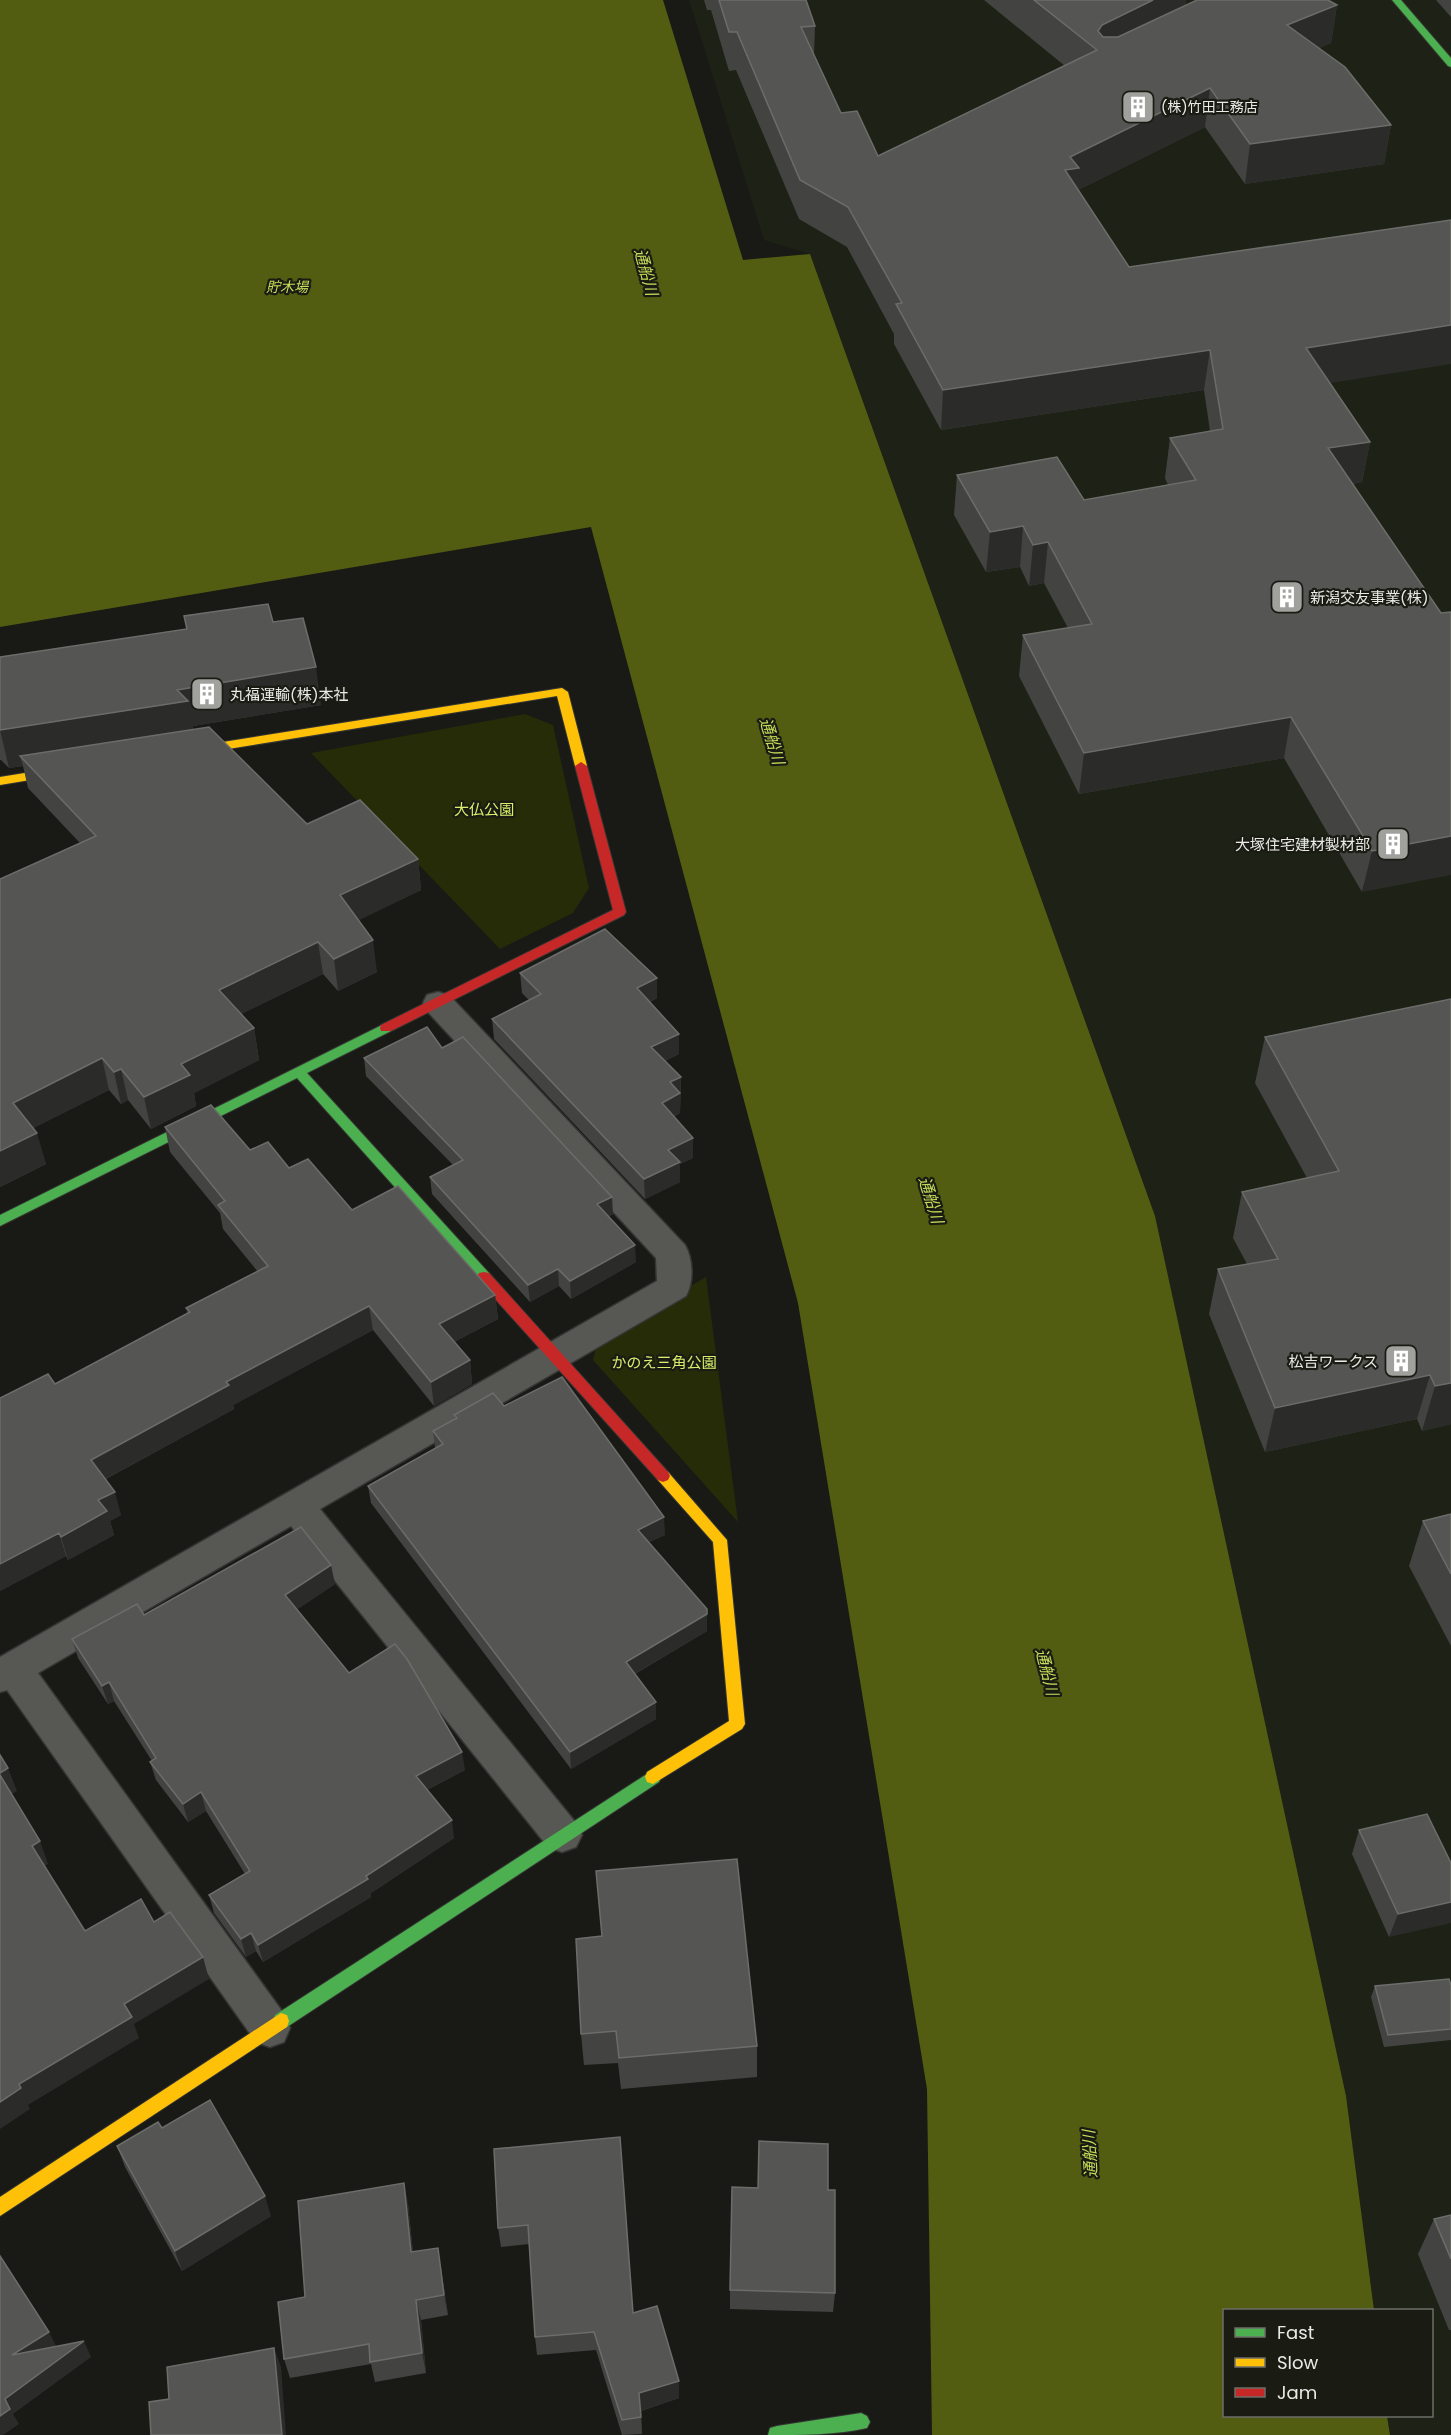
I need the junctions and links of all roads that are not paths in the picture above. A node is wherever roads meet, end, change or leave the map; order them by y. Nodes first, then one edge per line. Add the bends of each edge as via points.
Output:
1 (1396, 0) edge
2 (1451, 64) edge
3 (176, 753) edge
4 (82, 768) edge
5 (0, 781) edge
6 (438, 1003) junction
7 (299, 1072) junction
8 (0, 1221) edge
9 (555, 1354) junction
10 (295, 1505) junction
11 (7, 1672) edge
12 (562, 1835) junction
13 (270, 2028) junction
14 (0, 2207) edge
15 (861, 2422) dead end
16 (777, 2435) edge

1 - 2 street
3 - 6 street via 562,692 620,912
4 - 5 street
6 - 7 street
6 - 9 street via 673,1254 674,1287
7 - 8 street
7 - 9 street
9 - 10 street
9 - 12 street via 720,1540 737,1724
10 - 11 street
10 - 12 street
11 - 13 street
12 - 13 street
13 - 14 street
15 - 16 street

